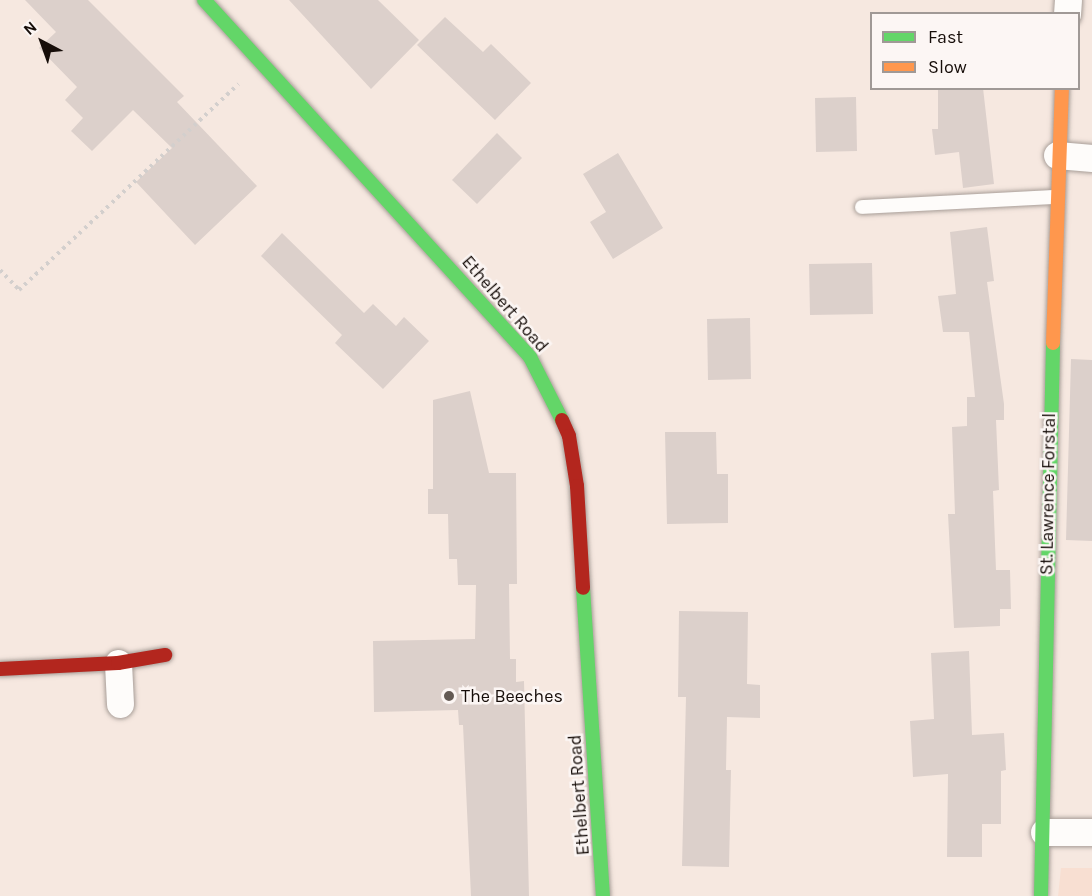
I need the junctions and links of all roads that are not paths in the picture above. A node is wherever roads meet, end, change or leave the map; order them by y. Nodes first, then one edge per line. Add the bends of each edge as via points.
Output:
1 (204, 0) edge
2 (1062, 90) edge
3 (1057, 155) junction
4 (1092, 158) edge
5 (1056, 197) junction
6 (862, 207) dead end
7 (165, 655) dead end
8 (118, 663) junction
9 (0, 669) edge
10 (120, 704) dead end
11 (1044, 832) junction
12 (1092, 832) edge
13 (1041, 895) edge
14 (603, 896) edge

1 - 14 street, Ethelbert Road via 530,357 554,400 569,436 577,486
2 - 3 street, St. Lawrence Forstal
3 - 4 street
3 - 5 street, St. Lawrence Forstal
5 - 6 lane
5 - 11 street, St. Lawrence Forstal via 1047,479
7 - 8 street
8 - 9 street
8 - 10 street
11 - 12 street
11 - 13 street, St. Lawrence Forstal

